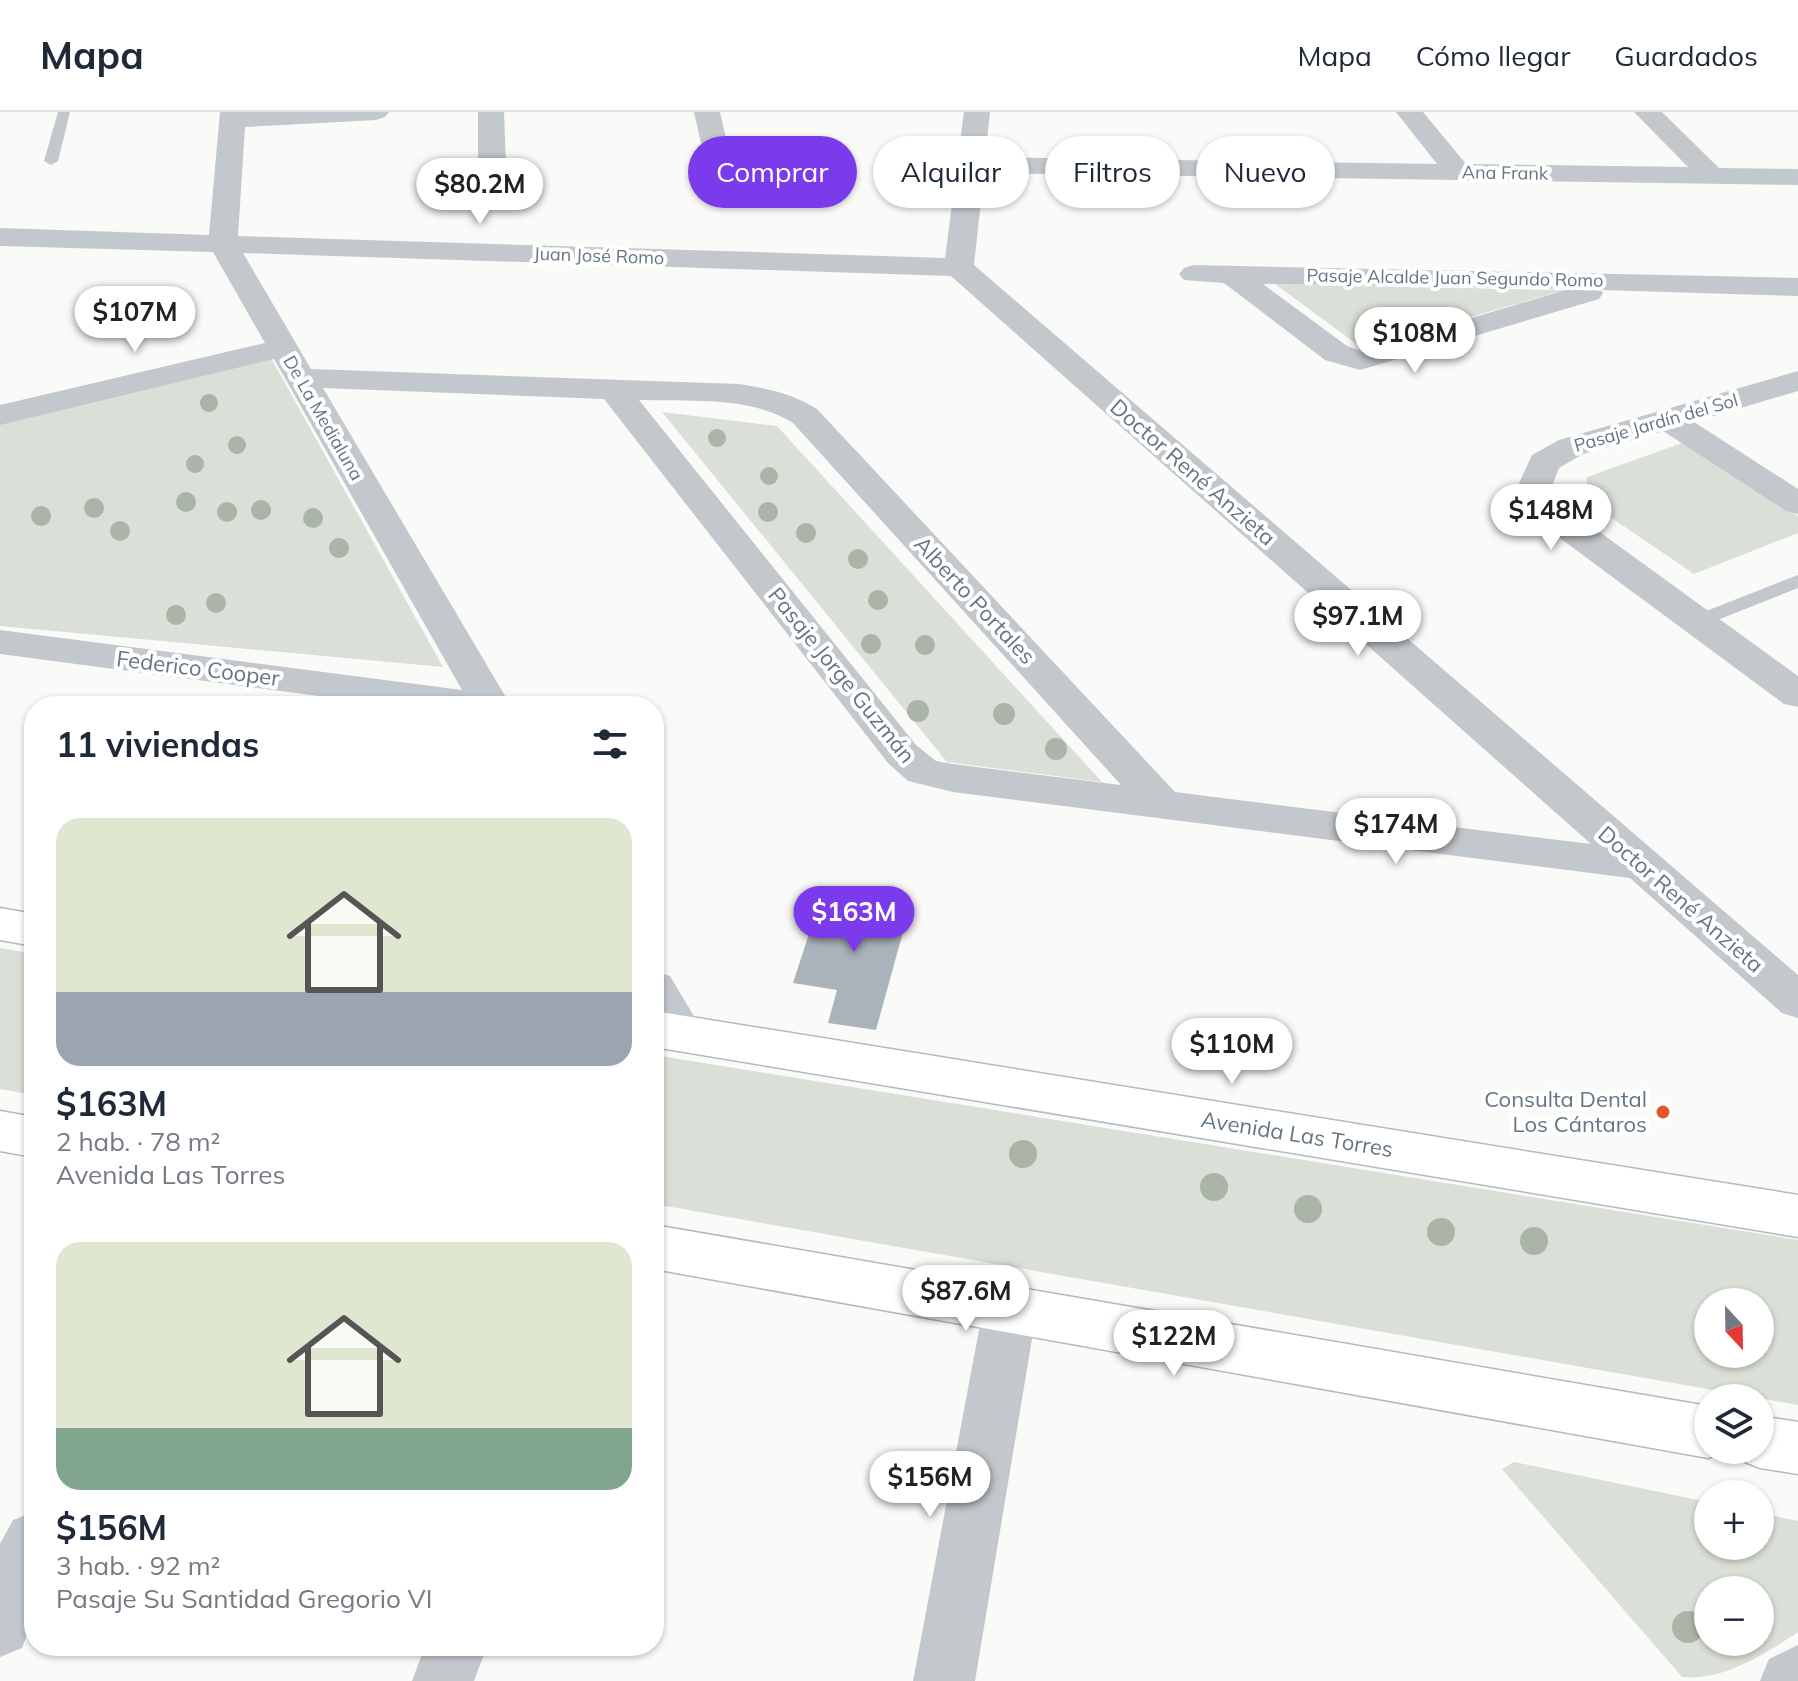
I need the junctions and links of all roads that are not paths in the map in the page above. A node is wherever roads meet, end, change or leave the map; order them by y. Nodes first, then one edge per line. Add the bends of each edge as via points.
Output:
1 (64, 112) edge
2 (376, 112) edge
3 (491, 112) edge
4 (707, 112) edge
5 (977, 112) edge
6 (1409, 112) edge
7 (1682, 112) edge
8 (1648, 113) edge
9 (233, 116) edge
10 (712, 136) edge
11 (974, 136) edge
12 (51, 161) dead end
13 (492, 164) dead end
14 (1029, 166) edge
15 (1458, 172) junction
16 (1712, 176) junction
17 (1798, 177) edge
18 (966, 208) edge
19 (0, 237) edge
20 (223, 244) junction
21 (959, 267) junction
22 (1194, 274) dead end
23 (1232, 275) junction
24 (1627, 281) junction
25 (1798, 287) edge
26 (283, 348) junction
27 (301, 378) junction
28 (1798, 381) edge
29 (614, 390) junction
30 (0, 415) edge
31 (1669, 420) junction
32 (1798, 504) edge
33 (1798, 581) edge
34 (1698, 621) junction
35 (0, 642) edge
36 (1798, 695) edge
37 (413, 696) edge
38 (484, 696) edge
39 (1160, 802) junction
40 (1642, 865) junction
41 (0, 924) edge
42 (24, 928) edge
43 (1798, 1001) edge
44 (667, 1031) edge
45 (0, 1131) edge
46 (24, 1135) edge
47 (1798, 1216) edge
48 (664, 1249) edge
49 (1010, 1309) junction
50 (1694, 1430) edge
51 (1774, 1444) edge
52 (1798, 1448) edge
53 (18, 1557) edge
54 (0, 1627) edge
55 (452, 1656) edge
56 (1798, 1676) edge
57 (443, 1681) edge
58 (944, 1681) edge
59 (1791, 1681) edge

1 - 12 lane
2 - 9 street
3 - 13 street
4 - 10 street
5 - 11 street
6 - 15 street
7 - 8 street
8 - 16 street
9 - 20 street
14 - 15 street, Ana Frank
15 - 16 street, Ana Frank
16 - 17 street, Ana Frank
18 - 21 street
19 - 20 street, Juan José Romo
20 - 21 street, Juan José Romo
20 - 26 street, De La Medialuna
21 - 40 street, Doctor René Anzieta
22 - 23 street, Pasaje Alcalde Juan Segundo Romo
23 - 24 street, Pasaje Alcalde Juan Segundo Romo
23 - 24 street, Pasaje Alcalde Juan Segundo Romo via 1336,353 1360,361
24 - 25 street
26 - 27 street, De La Medialuna
26 - 30 street
27 - 29 street, Alberto Portales
27 - 38 street, De La Medialuna
28 - 31 street, Pasaje Jardín del Sol
29 - 39 street, Alberto Portales via 760,397 805,416
29 - 39 street, Pasaje Jorge Guzmán via 911,763 953,778
31 - 32 street
31 - 34 street, Pasaje Jardín del Sol via 1571,447 1544,462 1536,483 1544,504 1566,525
33 - 34 lane
34 - 36 street, Pasaje Jardín del Sol
35 - 37 street, Federico Cooper
39 - 40 street
40 - 43 street, Doctor René Anzieta
41 - 42 street
44 - 47 street, Avenida Las Torres
45 - 46 street
48 - 49 street
49 - 50 street
49 - 58 street
51 - 52 street
53 - 54 street
55 - 57 street
56 - 59 street

